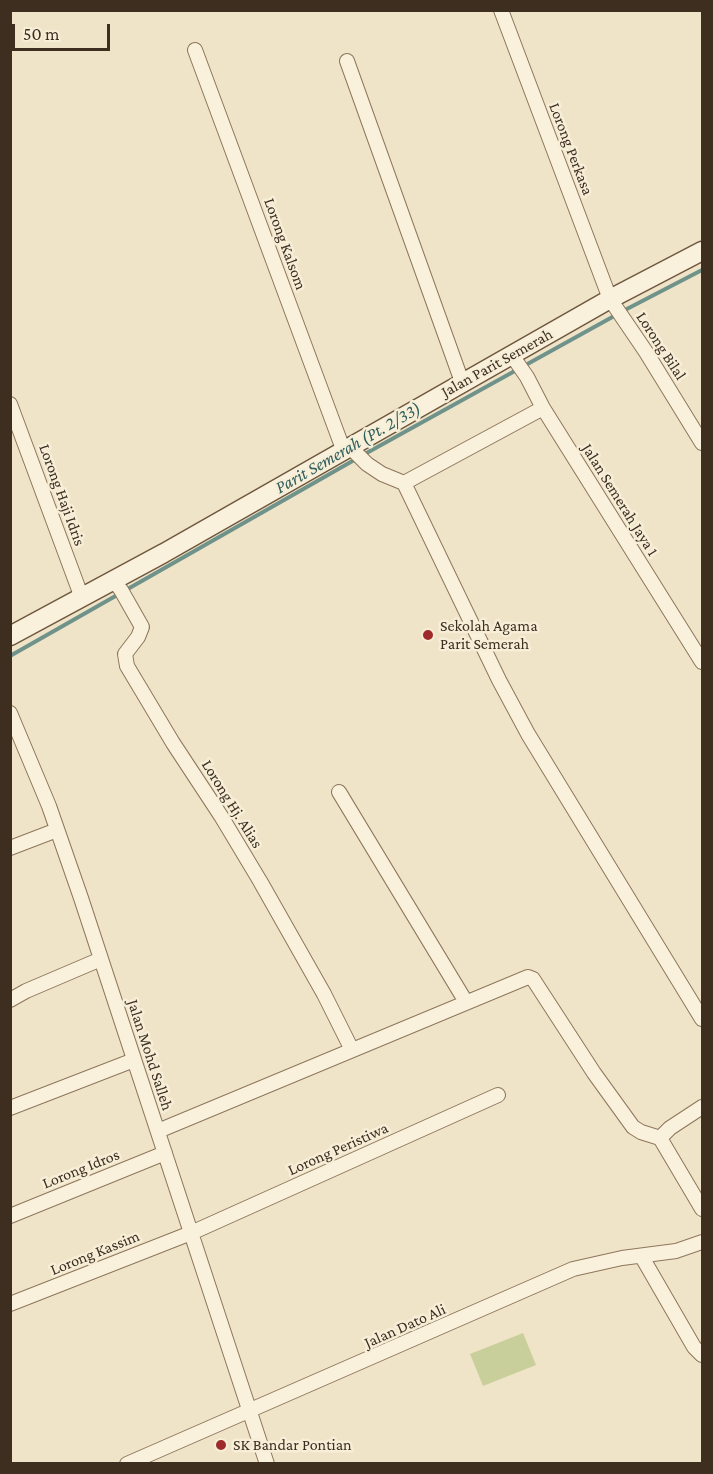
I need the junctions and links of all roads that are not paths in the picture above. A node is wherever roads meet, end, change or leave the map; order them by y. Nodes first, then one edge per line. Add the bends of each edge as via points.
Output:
1 (501, 10) edge
2 (195, 50) dead end
3 (347, 61) dead end
4 (702, 251) edge
5 (612, 301) junction
6 (513, 357) junction
7 (462, 382) junction
8 (10, 404) edge
9 (543, 408) junction
10 (702, 443) edge
11 (346, 448) junction
12 (404, 483) junction
13 (117, 585) junction
14 (82, 598) junction
15 (10, 636) edge
16 (702, 662) edge
17 (10, 712) edge
18 (339, 792) dead end
19 (57, 830) junction
20 (10, 848) edge
21 (101, 959) junction
22 (10, 1000) edge
23 (466, 1002) junction
24 (702, 1019) edge
25 (352, 1050) junction
26 (134, 1060) junction
27 (498, 1095) dead end
28 (702, 1107) edge
29 (10, 1108) edge
30 (158, 1131) junction
31 (660, 1138) junction
32 (165, 1153) junction
33 (702, 1209) edge
34 (10, 1216) edge
35 (191, 1233) junction
36 (702, 1242) edge
37 (642, 1257) junction
38 (10, 1304) edge
39 (702, 1355) edge
40 (250, 1411) junction
41 (127, 1464) edge
42 (267, 1464) edge

1 - 5 street, Lorong Perkasa
2 - 11 street, Lorong Kalsom
3 - 7 street
4 - 5 main road, Jalan Parit Semerah
5 - 6 main road, Jalan Parit Semerah
5 - 10 street, Lorong Bilal
6 - 7 main road, Jalan Parit Semerah
6 - 9 street, Jalan Semerah Jaya 1
7 - 11 main road, Jalan Parit Semerah
8 - 14 street, Lorong Haji Idris
9 - 12 street
9 - 16 street, Jalan Semerah Jaya 1
11 - 12 street via 382,474
11 - 13 main road, Jalan Parit Semerah
12 - 24 street via 528,734
13 - 14 main road, Jalan Parit Semerah
13 - 25 street, Lorong Hj. Alias via 142,627 125,654 127,666 260,881
14 - 15 main road, Jalan Parit Semerah
17 - 19 street, Jalan Mohd Salleh
18 - 23 street
19 - 20 street
19 - 21 street, Jalan Mohd Salleh
21 - 22 street
21 - 26 street, Jalan Mohd Salleh
23 - 25 street
23 - 31 street via 531,978 633,1127
25 - 30 street
26 - 29 street
26 - 30 street, Jalan Mohd Salleh
27 - 35 street, Lorong Peristiwa
28 - 31 street
30 - 32 street, Jalan Mohd Salleh
31 - 33 street
32 - 34 street, Lorong Idros
32 - 35 street, Jalan Mohd Salleh
35 - 38 street, Lorong Kassim
35 - 40 street, Jalan Mohd Salleh
36 - 37 street, Jalan Dato Ali
37 - 39 street
37 - 40 street, Jalan Dato Ali via 573,1269
40 - 41 street, Jalan Dato Ali
40 - 42 street, Jalan Mohd Salleh

